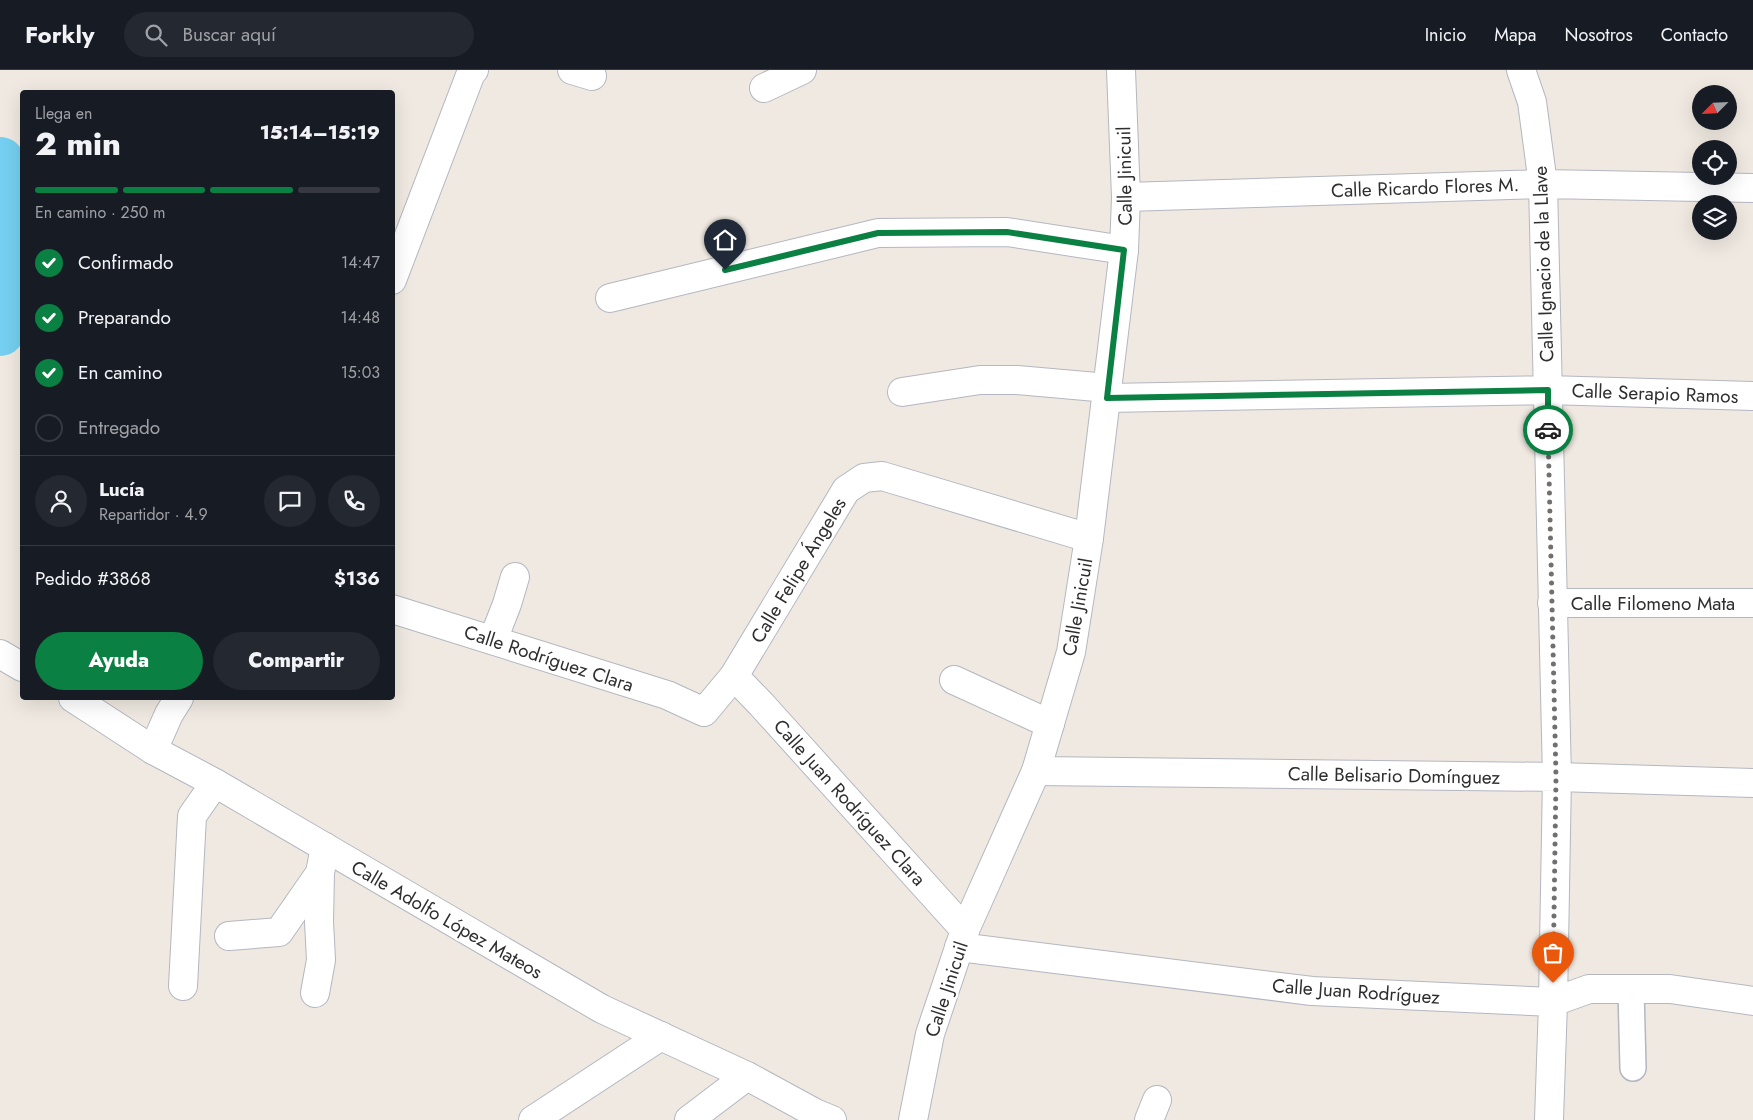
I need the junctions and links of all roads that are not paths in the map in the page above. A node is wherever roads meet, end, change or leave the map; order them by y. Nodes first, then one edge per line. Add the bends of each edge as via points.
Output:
1 (474, 70) edge
2 (802, 70) edge
3 (1121, 70) edge
4 (1521, 70) edge
5 (764, 88) dead end
6 (1543, 184) junction
7 (1753, 188) edge
8 (1126, 197) junction
9 (1124, 250) junction
10 (395, 272) edge
11 (610, 298) dead end
12 (1548, 390) junction
13 (902, 392) dead end
14 (1108, 393) junction
15 (1753, 396) edge
16 (1089, 538) junction
17 (515, 577) dead end
18 (1552, 603) junction
19 (1753, 604) edge
20 (395, 610) edge
21 (493, 640) junction
22 (0, 654) edge
23 (20, 666) edge
24 (734, 676) junction
25 (954, 680) dead end
26 (76, 700) edge
27 (178, 700) edge
28 (704, 712) joint
29 (1050, 724) junction
30 (153, 750) junction
31 (1036, 771) junction
32 (1556, 777) junction
33 (214, 782) junction
34 (1753, 783) edge
35 (325, 847) junction
36 (320, 873) junction
37 (229, 936) dead end
38 (962, 939) junction
39 (183, 986) dead end
40 (1631, 989) junction
41 (315, 993) dead end
42 (1753, 1001) edge
43 (1553, 1002) junction
44 (661, 1036) junction
45 (1633, 1068) dead end
46 (747, 1076) junction
47 (532, 1120) edge
48 (689, 1120) edge
49 (832, 1120) edge
50 (913, 1120) edge
51 (1549, 1120) edge

1 - 10 street
2 - 5 street
3 - 8 street, Calle Jinicuil
4 - 6 street, Calle Ignacio de la Llave via 1532,102
6 - 7 street, Calle Ricardo Flores M.
6 - 8 street, Calle Ricardo Flores M.
6 - 12 street, Calle Ignacio de la Llave
8 - 9 street, Calle Jinicuil
9 - 11 street via 1007,232 878,233
9 - 14 street, Calle Jinicuil
12 - 14 street, Calle Serapio Ramos
12 - 15 street, Calle Serapio Ramos
12 - 18 street, Calle Ignacio de la Llave
13 - 14 street, Calle Serapio Ramos via 980,380 1017,380
14 - 16 street, Calle Jinicuil
16 - 24 street, Calle Felipe Ángeles via 882,476 864,478 846,490
16 - 29 street, Calle Jinicuil via 1071,652
17 - 21 street
18 - 19 street, Calle Filomeno Mata
18 - 32 street, Calle Ignacio de la Llave
20 - 21 street, Calle Rodríguez Clara
21 - 28 street, Calle Rodríguez Clara via 667,695
22 - 23 street
24 - 28 street, Calle Felipe Ángeles
24 - 38 street, Calle Juan Rodríguez Clara
25 - 29 street
26 - 30 street, Calle Adolfo López Mateos
27 - 30 street
29 - 31 street, Calle Jinicuil
30 - 33 street, Calle Adolfo López Mateos
31 - 32 street, Calle Belisario Domínguez
31 - 38 street, Calle Jinicuil
32 - 34 street, Calle Belisario Domínguez
32 - 43 street, Calle Ignacio de la Llave
33 - 35 street, Calle Adolfo López Mateos
33 - 39 street via 192,816
35 - 36 street
35 - 44 street, Calle Adolfo López Mateos via 602,1009
36 - 37 street via 279,932
36 - 41 street via 321,960
38 - 43 street, Calle Juan Rodríguez via 1312,991
38 - 50 street, Calle Jinicuil via 930,1034
40 - 42 street, Calle Juan Rodríguez via 1670,988
40 - 43 street, Calle Juan Rodríguez via 1589,989
40 - 45 street
43 - 51 street, Calle Ignacio de la Llave
44 - 46 street, Calle Adolfo López Mateos
44 - 47 street
46 - 48 street
46 - 49 street, Calle Adolfo López Mateos

